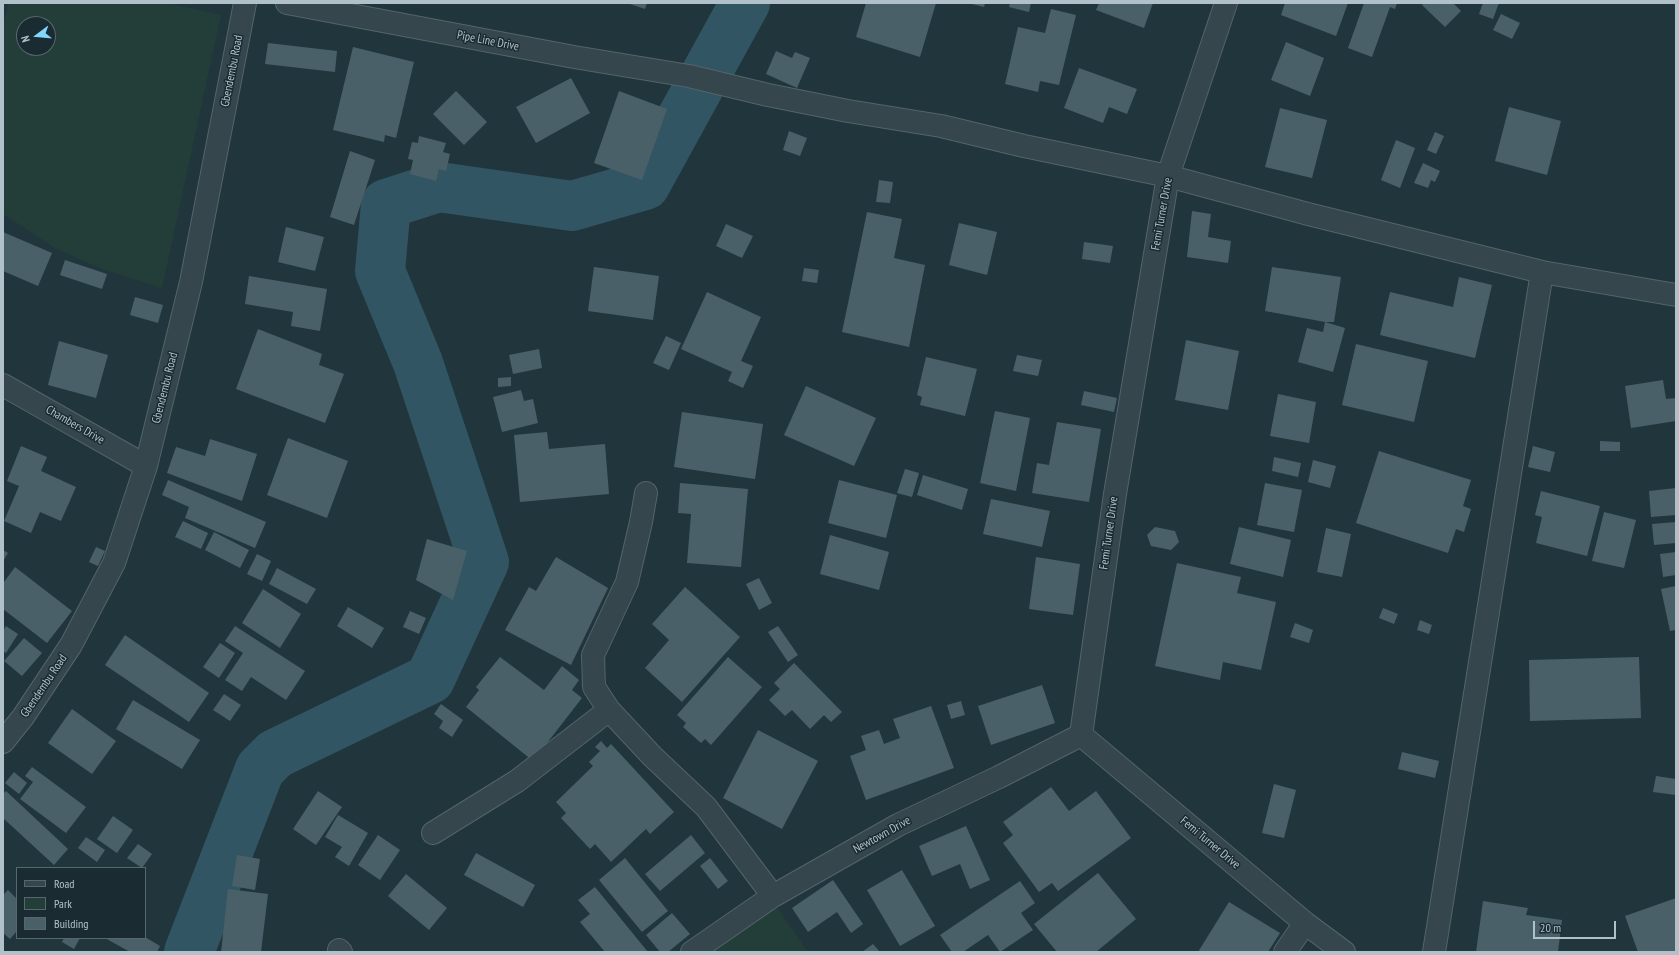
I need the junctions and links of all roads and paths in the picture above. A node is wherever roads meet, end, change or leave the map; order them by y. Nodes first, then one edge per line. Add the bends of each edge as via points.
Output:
1 (245, 3) edge
2 (287, 3) edge
3 (1226, 3) edge
4 (1168, 176) junction
5 (1542, 272) junction
6 (1676, 296) edge
7 (3, 385) edge
8 (146, 466) junction
9 (646, 493) dead end
10 (609, 710) junction
11 (1081, 735) junction
12 (3, 742) edge
13 (433, 832) dead end
14 (773, 896) junction
15 (1305, 923) junction
16 (692, 952) edge
17 (1284, 952) edge
18 (1344, 952) edge
19 (1434, 952) edge

1 - 8 street, Gbendembu Road via 191,282
2 - 4 street, Pipe Line Drive via 566,56 698,78 848,111 941,126
3 - 4 street, Femi Turner Drive
4 - 5 street, Pipe Line Drive
4 - 11 street, Femi Turner Drive via 1115,494
5 - 6 street, Pipe Line Drive
5 - 19 street
7 - 8 street, Chambers Drive
8 - 12 street, Gbendembu Road via 114,563 71,645 23,718
9 - 10 street via 627,582 593,655 594,687
10 - 13 street via 517,781
10 - 14 street via 706,808
11 - 14 street, Newtown Drive via 898,825
11 - 15 street, Femi Turner Drive
14 - 16 street, Newtown Drive
15 - 17 street
15 - 18 street, Femi Turner Drive

